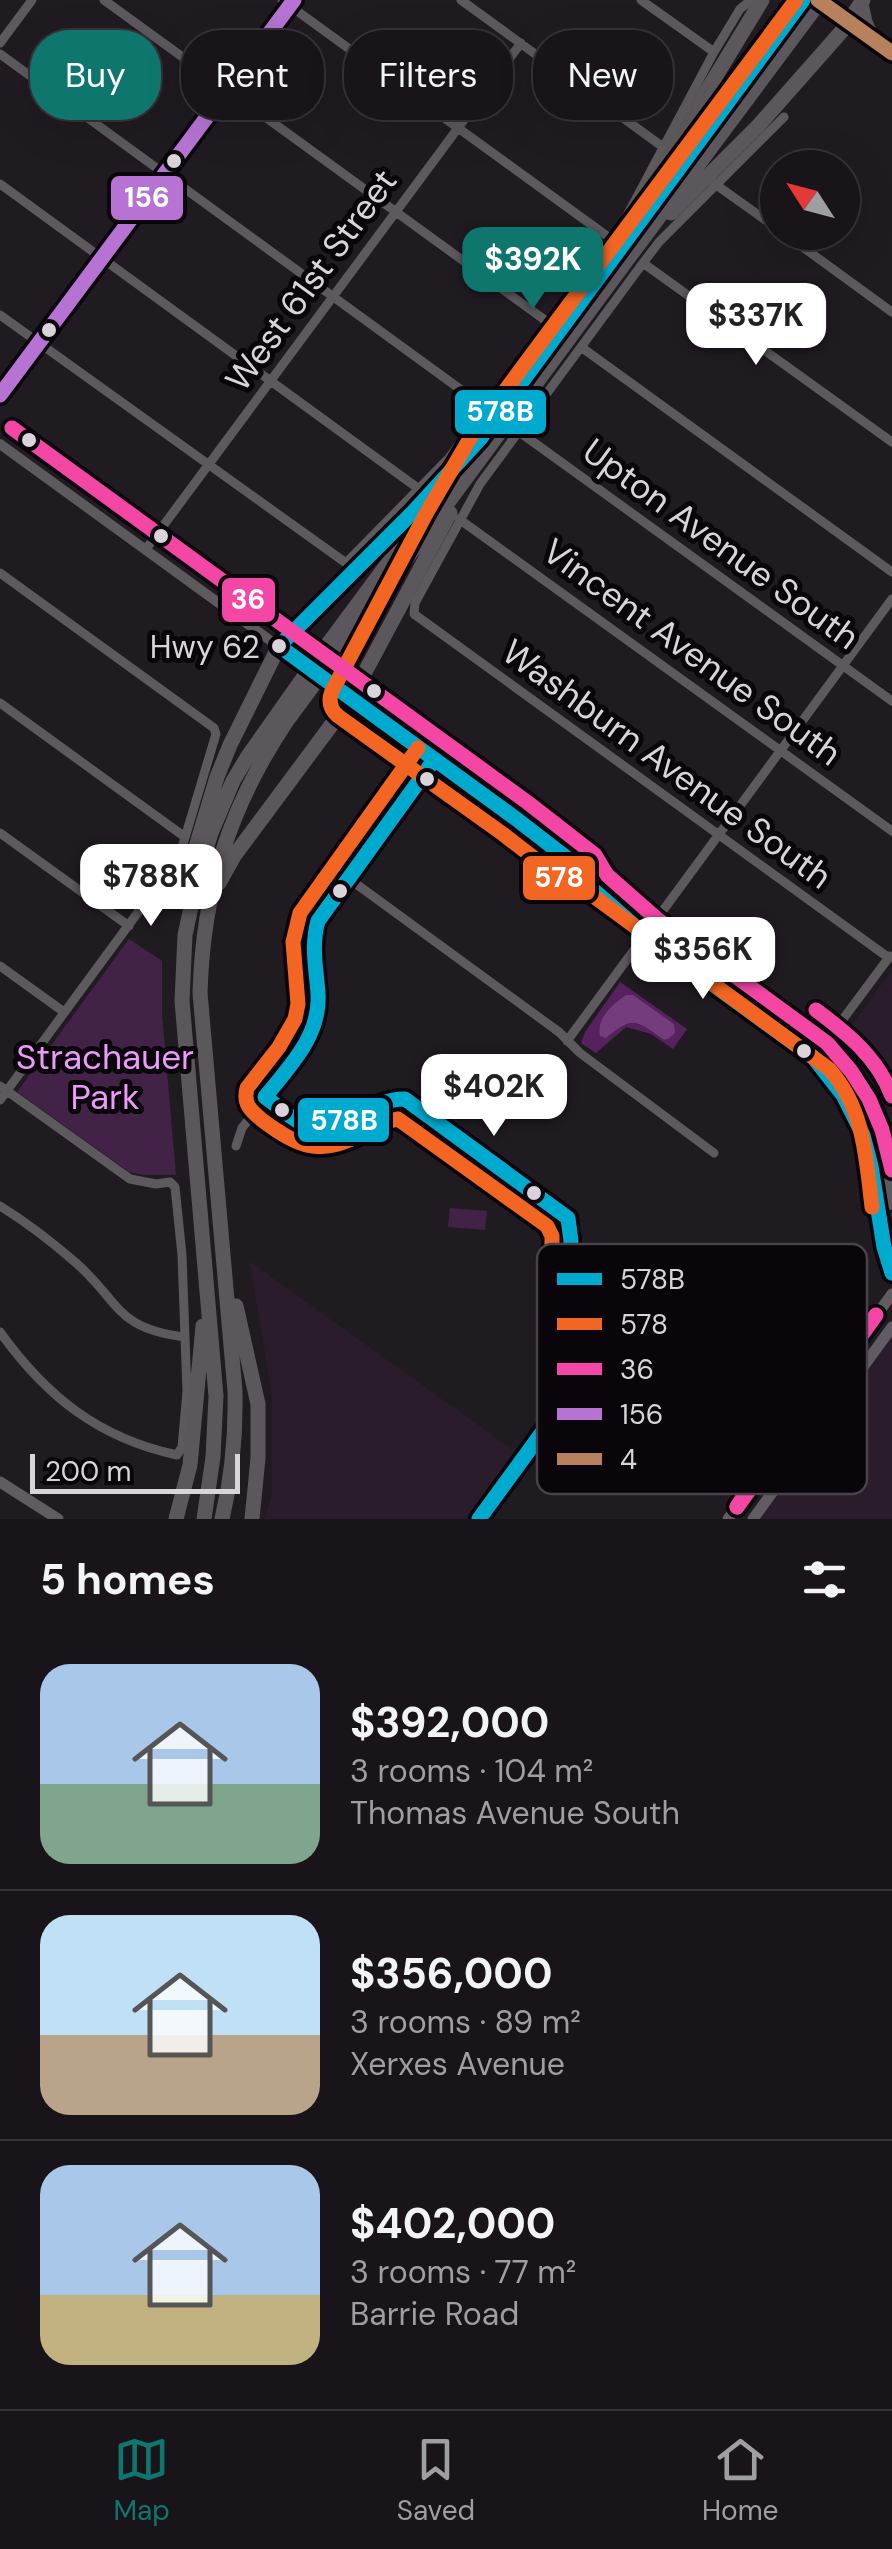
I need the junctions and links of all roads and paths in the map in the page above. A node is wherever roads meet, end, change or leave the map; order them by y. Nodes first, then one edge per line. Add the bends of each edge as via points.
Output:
1 (32, 0) edge
2 (104, 0) edge
3 (461, 0) edge
4 (641, 0) edge
5 (750, 0) edge
6 (762, 0) edge
7 (803, 0) edge
8 (288, 2) edge
9 (862, 2) edge
10 (830, 8) edge
11 (268, 30) edge
12 (873, 40) junction
13 (0, 43) edge
14 (521, 43) junction
15 (714, 52) junction
16 (892, 53) edge
17 (0, 54) edge
18 (181, 56) edge
19 (784, 117) dead end
20 (203, 120) edge
21 (270, 120) edge
22 (458, 128) junction
23 (663, 147) junction
24 (164, 174) junction
25 (0, 184) edge
26 (715, 184) junction
27 (396, 212) junction
28 (760, 217) edge
29 (611, 239) junction
30 (806, 250) edge
31 (102, 258) junction
32 (642, 262) junction
33 (612, 270) junction
34 (333, 296) junction
35 (892, 312) edge
36 (0, 314) edge
37 (549, 323) junction
38 (38, 342) junction
39 (581, 348) junction
40 (270, 380) junction
41 (0, 394) edge
42 (486, 408) junction
43 (518, 432) junction
44 (892, 442) edge
45 (484, 443) junction
46 (0, 444) edge
47 (208, 466) junction
48 (418, 489) junction
49 (460, 519) junction
50 (146, 550) junction
51 (892, 572) edge
52 (0, 573) edge
53 (892, 599) edge
54 (285, 651) junction
55 (843, 666) junction
56 (350, 700) junction
57 (892, 700) edge
58 (0, 704) edge
59 (781, 750) junction
60 (434, 760) junction
61 (892, 831) edge
62 (0, 833) edge
63 (718, 834) junction
64 (185, 837) junction
65 (581, 870) junction
66 (348, 878) junction
67 (209, 899) junction
68 (656, 919) junction
69 (129, 926) junction
70 (185, 935) junction
71 (645, 935) junction
72 (890, 956) edge
73 (0, 966) edge
74 (64, 1012) junction
75 (567, 1040) junction
76 (826, 1042) junction
77 (814, 1058) junction
78 (2, 1093) edge
79 (265, 1096) junction
80 (236, 1146) dead end
81 (714, 1153) dead end
82 (892, 1204) edge
83 (0, 1206) edge
84 (571, 1244) edge
85 (225, 1264) junction
86 (892, 1273) edge
87 (207, 1292) junction
88 (892, 1294) edge
89 (892, 1327) edge
90 (867, 1328) edge
91 (0, 1332) edge
92 (186, 1337) junction
93 (892, 1345) edge
94 (867, 1362) edge
95 (867, 1365) edge
96 (537, 1439) edge
97 (0, 1482) edge
98 (746, 1494) edge
99 (769, 1494) edge
100 (771, 1494) edge
101 (767, 1499) junction
102 (50, 1516) edge
103 (176, 1519) edge
104 (204, 1519) edge
105 (222, 1519) edge
106 (252, 1519) edge
107 (479, 1519) edge
108 (728, 1519) edge
109 (753, 1519) edge

1 - 13 street
2 - 18 street
3 - 14 street
4 - 15 street
5 - 15 street
6 - 33 highway
7 - 33 highway
8 - 11 street
8 - 22 street
9 - 10 highway
9 - 12 highway
10 - 12 main road
10 - 33 highway
10 - 33 highway via 842,31 758,126
12 - 16 main road
14 - 22 street, West 61st Street
14 - 23 street
15 - 23 street
17 - 24 street
19 - 26 street
20 - 24 street
21 - 27 street
22 - 27 street, West 61st Street
22 - 29 street
23 - 29 street
24 - 31 street
24 - 34 street
25 - 31 street
26 - 28 street
26 - 32 street
27 - 34 street, West 61st Street
27 - 37 street
29 - 37 street
30 - 35 street
31 - 38 street
31 - 40 street
32 - 39 street
32 - 44 street
33 - 45 highway
34 - 40 street, West 61st Street
34 - 42 street
36 - 38 street
37 - 42 street
38 - 41 street
38 - 47 street
39 - 43 street
39 - 51 street
40 - 47 street, West 61st Street
40 - 48 street
42 - 48 street
43 - 49 street
43 - 55 street, Upton Avenue South
45 - 54 highway
45 - 56 highway
45 - 67 highway via 267,751 224,842
45 - 70 highway via 248,756 211,833
46 - 50 street
47 - 48 street via 346,563
47 - 50 street, West 61st Street
49 - 59 street, Vincent Avenue South
49 - 63 street, Washburn Avenue South via 414,614
50 - 54 street
52 - 64 street via 214,728
53 - 55 street
54 - 56 street, bridge
54 - 70 highway via 217,777 188,884
55 - 57 street, Upton Avenue South
55 - 59 street
56 - 60 street
56 - 67 highway
58 - 64 street
59 - 61 street, Vincent Avenue South
59 - 63 street
60 - 65 street
60 - 66 street
62 - 69 street
63 - 68 street
63 - 72 street, Washburn Avenue South
64 - 69 street
65 - 68 street
65 - 71 street
66 - 75 street
66 - 79 street via 314,930 314,1028
67 - 85 highway via 200,994
68 - 71 street
68 - 76 street
69 - 74 street
70 - 87 highway via 182,1001
71 - 75 street
71 - 77 street
72 - 76 street
73 - 74 street
74 - 78 street
75 - 81 street
76 - 77 street
76 - 82 street via 872,1092
77 - 86 street via 853,1108 863,1133
78 - 92 street via 130,1178 175,1187
79 - 80 street
79 - 84 street via 311,1127 392,1097 405,1099 568,1218
83 - 92 street via 77,1263 132,1322
85 - 105 highway via 236,1422
85 - 106 highway via 258,1404
87 - 103 highway via 190,1465
87 - 104 highway via 216,1417
88 - 90 main road
89 - 94 main road
91 - 92 street via 32,1374 86,1419 130,1442 177,1455 187,1392
93 - 95 main road
96 - 107 street
97 - 102 main road
98 - 108 main road
99 - 101 main road
100 - 101 main road
101 - 109 main road

